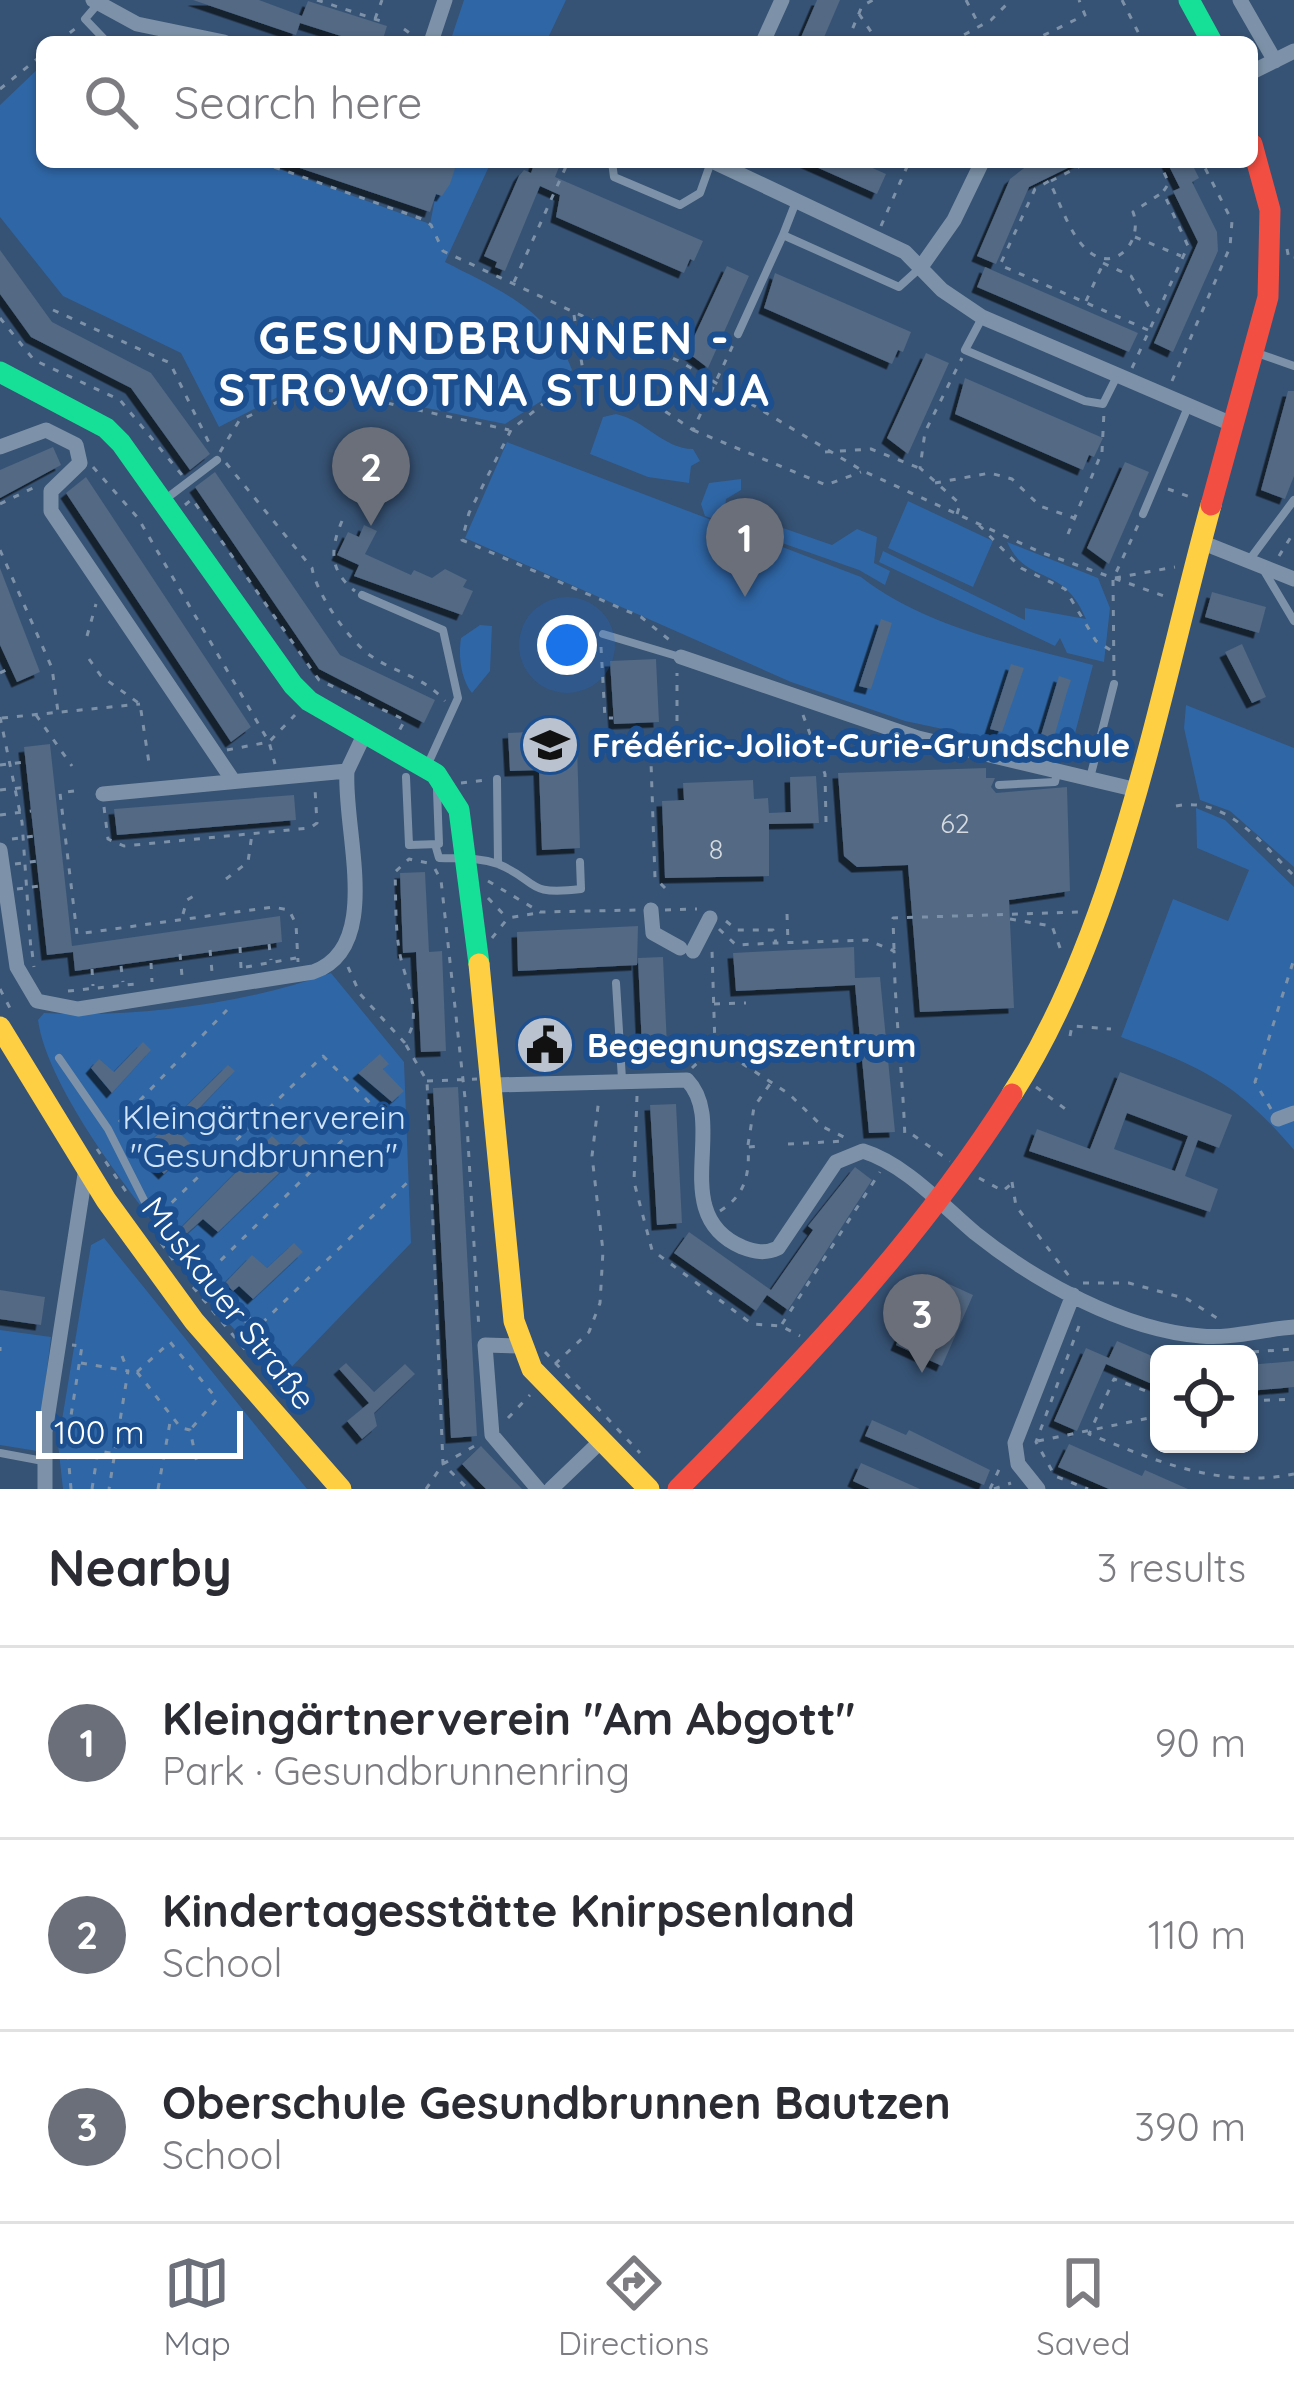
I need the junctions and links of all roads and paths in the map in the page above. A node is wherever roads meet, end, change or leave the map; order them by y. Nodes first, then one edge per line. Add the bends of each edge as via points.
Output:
1 (317, 0) edge
2 (382, 0) edge
3 (445, 0) edge
4 (782, 0) edge
5 (873, 0) edge
6 (966, 0) edge
7 (1011, 0) edge
8 (1079, 0) edge
9 (1123, 0) edge
10 (1189, 0) edge
11 (1240, 0) edge
12 (95, 2) edge
13 (859, 14) junction
14 (375, 20) junction
15 (384, 22) dead end
16 (81, 23) dead end
17 (979, 26) junction
18 (404, 29) dead end
19 (413, 35) dead end
20 (65, 36) edge
21 (101, 36) edge
22 (195, 36) edge
23 (433, 36) edge
24 (766, 36) edge
25 (850, 36) edge
26 (874, 36) edge
27 (962, 36) edge
28 (1042, 36) edge
29 (1140, 36) edge
30 (1209, 36) edge
31 (1294, 51) edge
32 (36, 60) edge
33 (1275, 61) junction
34 (1258, 69) edge
35 (0, 89) edge
36 (1258, 166) edge
37 (277, 168) edge
38 (565, 168) edge
39 (613, 168) edge
40 (710, 168) edge
41 (725, 168) edge
42 (905, 168) edge
43 (979, 168) edge
44 (1076, 168) edge
45 (1162, 168) edge
46 (1205, 168) edge
47 (1049, 182) junction
48 (1163, 192) junction
49 (796, 200) junction
50 (783, 235) junction
51 (877, 237) junction
52 (1136, 237) junction
53 (1183, 257) junction
54 (1289, 260) dead end
55 (1104, 261) junction
56 (921, 267) junction
57 (1289, 271) dead end
58 (513, 283) junction
59 (1085, 302) junction
60 (53, 310) dead end
61 (574, 314) junction
62 (1154, 316) junction
63 (982, 317) junction
64 (0, 318) edge
65 (1148, 330) junction
66 (737, 334) dead end
67 (965, 350) junction
68 (1255, 353) junction
69 (728, 356) dead end
70 (1294, 366) edge
71 (584, 371) junction
72 (0, 372) edge
73 (1122, 378) junction
74 (716, 382) junction
75 (1165, 397) junction
76 (1103, 404) junction
77 (1187, 407) junction
78 (1234, 425) junction
79 (511, 430) junction
80 (693, 430) junction
81 (0, 447) edge
82 (825, 452) junction
83 (1102, 452) dead end
84 (1099, 459) dead end
85 (217, 460) junction
86 (80, 463) junction
87 (920, 469) junction
88 (863, 471) junction
89 (188, 482) junction
90 (935, 483) junction
91 (1156, 484) junction
92 (58, 485) junction
93 (1294, 500) edge
94 (0, 503) edge
95 (167, 510) junction
96 (1143, 514) joint
97 (1190, 514) dead end
98 (956, 515) junction
99 (1074, 518) junction
100 (342, 521) dead end
101 (978, 524) junction
102 (1294, 532) edge
103 (1068, 534) dead end
104 (1201, 542) junction
105 (0, 550) edge
106 (1256, 557) junction
107 (1192, 572) junction
108 (1113, 579) junction
109 (1294, 579) edge
110 (1172, 584) dead end
111 (103, 592) junction
112 (362, 595) joint
113 (1294, 621) edge
114 (604, 634) joint
115 (87, 636) dead end
116 (1112, 651) junction
117 (89, 659) dead end
118 (61, 660) dead end
119 (691, 663) junction
120 (10, 668) dead end
121 (52, 668) junction
122 (0, 673) edge
123 (1114, 684) joint
124 (807, 700) junction
125 (309, 701) junction
126 (140, 704) junction
127 (454, 711) junction
128 (58, 712) junction
129 (35, 713) junction
130 (0, 718) edge
131 (613, 718) dead end
132 (365, 733) junction
133 (269, 742) junction
134 (390, 749) junction
135 (223, 750) dead end
136 (25, 762) dead end
137 (8, 764) junction
138 (149, 764) dead end
139 (0, 765) edge
140 (72, 766) dead end
141 (347, 771) junction
142 (1057, 771) junction
143 (311, 773) junction
144 (416, 773) junction
145 (279, 776) junction
146 (1090, 778) junction
147 (232, 779) junction
148 (497, 779) joint
149 (999, 785) dead end
150 (28, 787) dead end
151 (442, 787) junction
152 (14, 788) junction
153 (1132, 789) junction
154 (0, 790) edge
155 (74, 791) dead end
156 (103, 794) joint
157 (1176, 806) dead end
158 (31, 811) dead end
159 (21, 812) junction
160 (0, 815) edge
161 (826, 822) dead end
162 (252, 833) junction
163 (34, 836) dead end
164 (20, 837) junction
165 (435, 844) junction
166 (466, 856) junction
167 (1, 858) edge
168 (37, 861) dead end
169 (580, 862) dead end
170 (25, 863) junction
171 (498, 864) junction
172 (1294, 876) edge
173 (226, 879) dead end
174 (40, 886) dead end
175 (475, 886) junction
176 (28, 887) junction
177 (665, 888) dead end
178 (197, 894) dead end
179 (42, 910) dead end
180 (643, 910) joint
181 (1100, 911) junction
182 (31, 912) junction
183 (540, 912) junction
184 (788, 914) dead end
185 (9, 915) junction
186 (183, 916) junction
187 (508, 918) junction
188 (1010, 919) dead end
189 (718, 922) junction
190 (46, 940) dead end
191 (788, 942) junction
192 (32, 943) junction
193 (776, 943) junction
194 (269, 944) dead end
195 (486, 946) dead end
196 (240, 947) dead end
197 (210, 950) dead end
198 (32, 951) junction
199 (895, 951) junction
200 (15, 954) junction
201 (180, 954) dead end
202 (339, 957) junction
203 (1294, 959) edge
204 (1062, 961) dead end
205 (271, 962) junction
206 (151, 963) dead end
207 (122, 966) dead end
208 (299, 966) junction
209 (241, 968) junction
210 (92, 969) dead end
211 (212, 973) junction
212 (183, 978) junction
213 (38, 979) dead end
214 (152, 982) junction
215 (616, 983) dead end
216 (123, 986) junction
217 (93, 988) junction
218 (63, 991) dead end
219 (746, 1003) dead end
220 (714, 1004) junction
221 (227, 1010) dead end
222 (0, 1027) edge
223 (1111, 1029) dead end
224 (1070, 1036) dead end
225 (404, 1042) junction
226 (716, 1046) junction
227 (59, 1058) dead end
228 (682, 1077) junction
229 (628, 1079) junction
230 (460, 1080) junction
231 (601, 1080) junction
232 (427, 1081) junction
233 (770, 1084) junction
234 (495, 1085) junction
235 (1035, 1086) dead end
236 (1072, 1114) dead end
237 (1286, 1116) edge
238 (109, 1132) junction
239 (914, 1135) dead end
240 (905, 1140) dead end
241 (788, 1144) dead end
242 (760, 1146) dead end
243 (748, 1147) junction
244 (887, 1162) junction
245 (86, 1168) junction
246 (967, 1172) junction
247 (413, 1178) dead end
248 (106, 1200) junction
249 (936, 1200) junction
250 (153, 1216) junction
251 (79, 1217) junction
252 (708, 1219) junction
253 (127, 1229) junction
254 (205, 1275) junction
255 (1072, 1295) junction
256 (1065, 1314) junction
257 (782, 1326) junction
258 (1294, 1327) edge
259 (256, 1329) joint
260 (1234, 1333) junction
261 (58, 1343) junction
262 (485, 1346) junction
263 (531, 1346) junction
264 (817, 1346) junction
265 (1294, 1349) edge
266 (1258, 1352) edge
267 (122, 1356) dead end
268 (80, 1363) junction
269 (556, 1364) junction
270 (128, 1371) junction
271 (137, 1372) junction
272 (1150, 1393) edge
273 (1294, 1399) edge
274 (1258, 1401) edge
275 (171, 1415) junction
276 (1150, 1417) edge
277 (190, 1430) junction
278 (1089, 1433) junction
279 (600, 1442) junction
280 (1036, 1442) junction
281 (0, 1453) edge
282 (115, 1454) junction
283 (641, 1456) dead end
284 (1012, 1459) junction
285 (45, 1461) junction
286 (197, 1463) dead end
287 (1294, 1474) edge
288 (45, 1489) edge
289 (71, 1489) edge
290 (92, 1489) edge
291 (109, 1489) edge
292 (158, 1489) edge
293 (340, 1489) edge
294 (468, 1489) edge
295 (538, 1489) edge
296 (551, 1489) edge
297 (649, 1489) edge
298 (678, 1489) edge
299 (992, 1489) edge
300 (1038, 1489) edge
301 (1088, 1489) edge

1 - 14 path
2 - 14 path
3 - 23 street
4 - 24 street
5 - 13 path
6 - 17 path
7 - 17 path
8 - 28 path via 1085,14
9 - 29 path
10 - 30 street
11 - 33 street
12 - 21 lane via 85,19
12 - 22 street via 137,24
13 - 25 path
13 - 26 path
14 - 15 path
16 - 20 path
17 - 27 path
18 - 19 path
31 - 33 street
32 - 35 path
33 - 34 street
36 - 68 street via 1271,258
37 - 58 path via 422,219 443,251
38 - 58 path
39 - 40 lane via 614,177 680,205 700,194
41 - 49 street
42 - 51 path
43 - 56 street
44 - 47 path
45 - 48 path via 1169,183
46 - 75 path via 1232,221 1230,247
47 - 55 path via 1085,248
47 - 59 path via 1035,189 1000,265
48 - 52 path via 1133,212
48 - 53 path via 1188,246
49 - 50 lane
49 - 51 street
50 - 56 lane via 899,287
50 - 66 lane
51 - 56 street
52 - 53 path
52 - 55 path
53 - 62 path
54 - 57 path
55 - 59 path
55 - 62 path via 1130,276
56 - 63 street
58 - 61 path
59 - 65 path
60 - 85 path via 170,363
61 - 71 path
61 - 74 path
62 - 65 path
63 - 67 lane
63 - 73 street
64 - 89 path via 34,360 120,400
65 - 73 path
67 - 76 lane
67 - 87 path via 926,432
68 - 70 lane
68 - 78 street
69 - 74 path
71 - 79 path
71 - 80 path via 636,392
72 - 95 street via 106,428
73 - 75 street
73 - 76 lane
74 - 80 path
74 - 82 path
75 - 77 street
76 - 83 path
77 - 78 street
77 - 91 lane
78 - 104 street
79 - 85 path via 310,386 239,421
79 - 119 path via 463,540 641,617
80 - 88 path via 826,485
81 - 86 street via 35,431 56,432 76,445
82 - 87 path via 871,449
82 - 88 path
84 - 99 path
85 - 89 lane
85 - 127 path via 312,568 314,584 368,655 428,682
86 - 92 street
86 - 133 path via 93,467 138,518
87 - 90 path
88 - 98 path
89 - 95 lane
90 - 98 path via 960,504
90 - 99 path via 990,473 1012,478 1040,506
91 - 96 lane
91 - 97 path via 1195,499
92 - 94 path via 45,482
92 - 111 street via 48,499 51,511
93 - 106 lane
95 - 125 street
95 - 134 path via 192,499 319,680 405,720
96 - 108 path
98 - 101 path
99 - 103 path
100 - 112 path via 332,560
101 - 108 path
101 - 116 path via 1021,568 1065,589 1096,640
102 - 106 path via 1278,559
104 - 106 street
104 - 107 street
105 - 121 path
106 - 109 street
106 - 113 lane
107 - 108 path via 1168,566
107 - 153 street
108 - 110 path via 1168,597
108 - 116 path
111 - 115 path
111 - 147 street
112 - 127 lane via 443,630
114 - 119 lane
114 - 131 path via 605,718
116 - 123 path
117 - 126 path
118 - 121 path
119 - 124 street
119 - 177 path via 677,728 651,762 655,878
120 - 122 path
121 - 128 path
123 - 146 lane
124 - 142 street
124 - 161 path via 802,720 825,774
125 - 132 street
125 - 133 path
126 - 128 path
126 - 138 path
127 - 144 lane
128 - 129 path
129 - 130 path
129 - 140 path
130 - 137 path
132 - 134 street
132 - 141 street
133 - 135 path
133 - 145 path
134 - 144 street
136 - 137 path
137 - 139 path
137 - 152 path
141 - 143 street
141 - 202 street via 356,916
142 - 146 street
142 - 149 lane via 1055,782
143 - 145 street
143 - 162 path via 317,823
144 - 151 street
144 - 165 lane via 409,845
145 - 147 street
146 - 153 street
147 - 156 street
148 - 151 path
148 - 171 lane
150 - 152 path
151 - 165 lane
151 - 166 street via 459,810
152 - 154 path
152 - 159 path
153 - 181 street
155 - 186 path via 61,793 77,934
156 - 162 path via 108,839 124,846
157 - 172 path via 1226,812
158 - 159 path
159 - 160 path
159 - 164 path
162 - 173 path via 248,862
163 - 164 path
164 - 170 path
165 - 166 lane via 439,858
166 - 171 lane
166 - 175 street
167 - 170 path
167 - 185 street
168 - 170 path
169 - 171 lane via 581,890 549,892
170 - 176 path
174 - 176 path
175 - 183 path via 497,884
175 - 187 path
175 - 234 street
176 - 182 path
178 - 186 path
179 - 182 path
180 - 183 path
180 - 189 street via 653,933 686,950
181 - 199 path via 893,918
181 - 246 street via 1050,1033
182 - 185 path
182 - 192 path
183 - 187 path
184 - 191 path
185 - 200 street
186 - 208 path via 289,910
187 - 195 path
188 - 204 path via 1052,926
189 - 193 path via 772,930
189 - 193 path via 736,945
189 - 220 path
190 - 192 path
191 - 193 path
191 - 199 path via 866,940
192 - 198 path
194 - 205 path
196 - 209 path
197 - 211 path
198 - 200 path
198 - 213 path
199 - 240 path
200 - 208 street via 23,984 38,1001 79,1009
201 - 212 path
202 - 208 street via 327,967
202 - 225 path
203 - 237 path via 1256,1082
205 - 208 path
205 - 209 path
206 - 214 path
207 - 216 path
209 - 211 path
210 - 217 path
211 - 212 path
212 - 214 path
214 - 216 path
215 - 229 lane
216 - 217 path
217 - 218 path
219 - 220 path
220 - 226 path
221 - 238 path
222 - 245 street, Muskauer Straße
223 - 224 path via 1072,1025
225 - 230 path via 412,995 398,943 395,872 409,859 428,864 441,880
225 - 232 path
226 - 228 path
226 - 233 path
227 - 238 lane
228 - 229 street
228 - 252 street via 696,1092
229 - 231 street
229 - 257 path via 634,1183 652,1250 752,1324
230 - 232 path
230 - 234 path
230 - 262 path
231 - 234 street
231 - 269 path via 592,1156 600,1303 590,1332
232 - 294 path via 443,1464
233 - 241 path via 853,1141
233 - 243 path via 754,1107
234 - 263 street via 514,1321
235 - 236 path
238 - 250 lane
239 - 246 path
242 - 243 path
243 - 252 path via 738,1200
244 - 249 street
244 - 252 street via 857,1150 836,1162 771,1251 737,1245
244 - 257 path
245 - 248 street, Muskauer Straße
245 - 251 street
246 - 249 street
246 - 260 path via 1003,1191 1012,1182 1016,1206 1070,1277 1187,1299
247 - 259 path
248 - 251 street
248 - 253 street, Muskauer Straße
249 - 255 street via 1001,1254
249 - 264 street
250 - 253 lane
250 - 254 lane
250 - 254 path via 323,1056 375,1108
251 - 261 street
253 - 293 street, Muskauer Straße via 221,1354
254 - 259 lane
255 - 256 street
255 - 260 street via 1173,1331
256 - 280 path via 1081,1330
256 - 284 street
257 - 264 path
258 - 260 street
261 - 268 path via 82,1346
261 - 285 street
262 - 263 street
262 - 295 street via 492,1435
263 - 269 path
263 - 279 street via 532,1369
264 - 298 street
265 - 266 path
267 - 270 path
268 - 270 path
268 - 289 path via 68,1442
269 - 283 path
270 - 271 path
270 - 282 path
271 - 275 path
271 - 277 path via 170,1342 217,1399
272 - 278 path via 1114,1379
273 - 274 path
275 - 277 path
275 - 292 path
276 - 278 path
277 - 286 path
278 - 280 path
278 - 287 path via 1218,1480
279 - 296 street
279 - 297 street
280 - 301 path via 1055,1476
281 - 285 lane
282 - 290 path via 98,1451
282 - 291 path
284 - 299 path
284 - 299 path via 1010,1486
284 - 300 street
285 - 288 street

